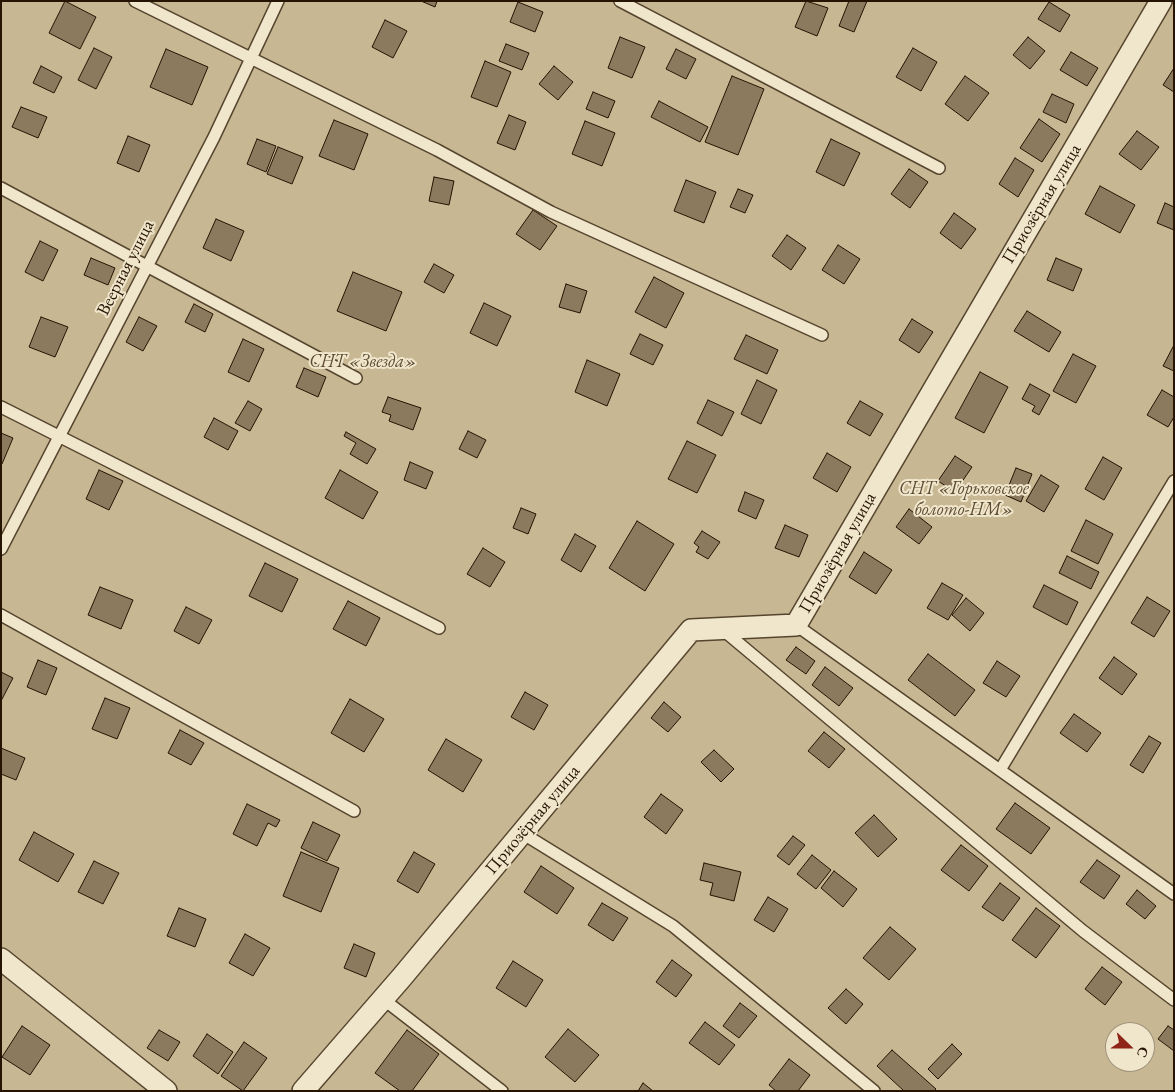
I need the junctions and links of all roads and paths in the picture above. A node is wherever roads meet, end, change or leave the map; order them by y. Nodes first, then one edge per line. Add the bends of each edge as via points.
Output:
1 (136, 1) edge
2 (278, 1) edge
3 (620, 1) edge
4 (1161, 1) edge
5 (250, 60) junction
6 (939, 168) dead end
7 (1, 188) edge
8 (147, 265) junction
9 (822, 335) dead end
10 (356, 378) dead end
11 (1, 407) edge
12 (59, 436) junction
13 (1174, 481) edge
14 (1, 549) edge
15 (1, 615) edge
16 (796, 625) junction
17 (439, 628) dead end
18 (722, 629) junction
19 (1000, 770) junction
20 (354, 811) dead end
21 (522, 833) junction
22 (1174, 894) edge
23 (1, 959) edge
24 (383, 999) junction
25 (1174, 1000) edge
26 (166, 1091) edge
27 (303, 1091) edge
28 (502, 1091) edge
29 (874, 1091) edge

1 - 5 lane
2 - 5 lane, Веерная улица
3 - 6 lane
4 - 16 street, Приозёрная улица
5 - 8 lane, Веерная улица
5 - 9 lane via 437,150 551,212
7 - 8 lane
8 - 10 lane
8 - 12 lane, Веерная улица
11 - 12 lane
12 - 14 lane, Веерная улица
12 - 17 lane
13 - 19 lane
15 - 20 lane
16 - 18 street, Приозёрная улица
16 - 19 lane
18 - 21 street, Приозёрная улица via 691,630
18 - 25 lane via 1083,931
19 - 22 lane
21 - 24 street, Приозёрная улица
21 - 29 lane via 673,926
23 - 26 street
24 - 27 street, Приозёрная улица
24 - 28 lane

